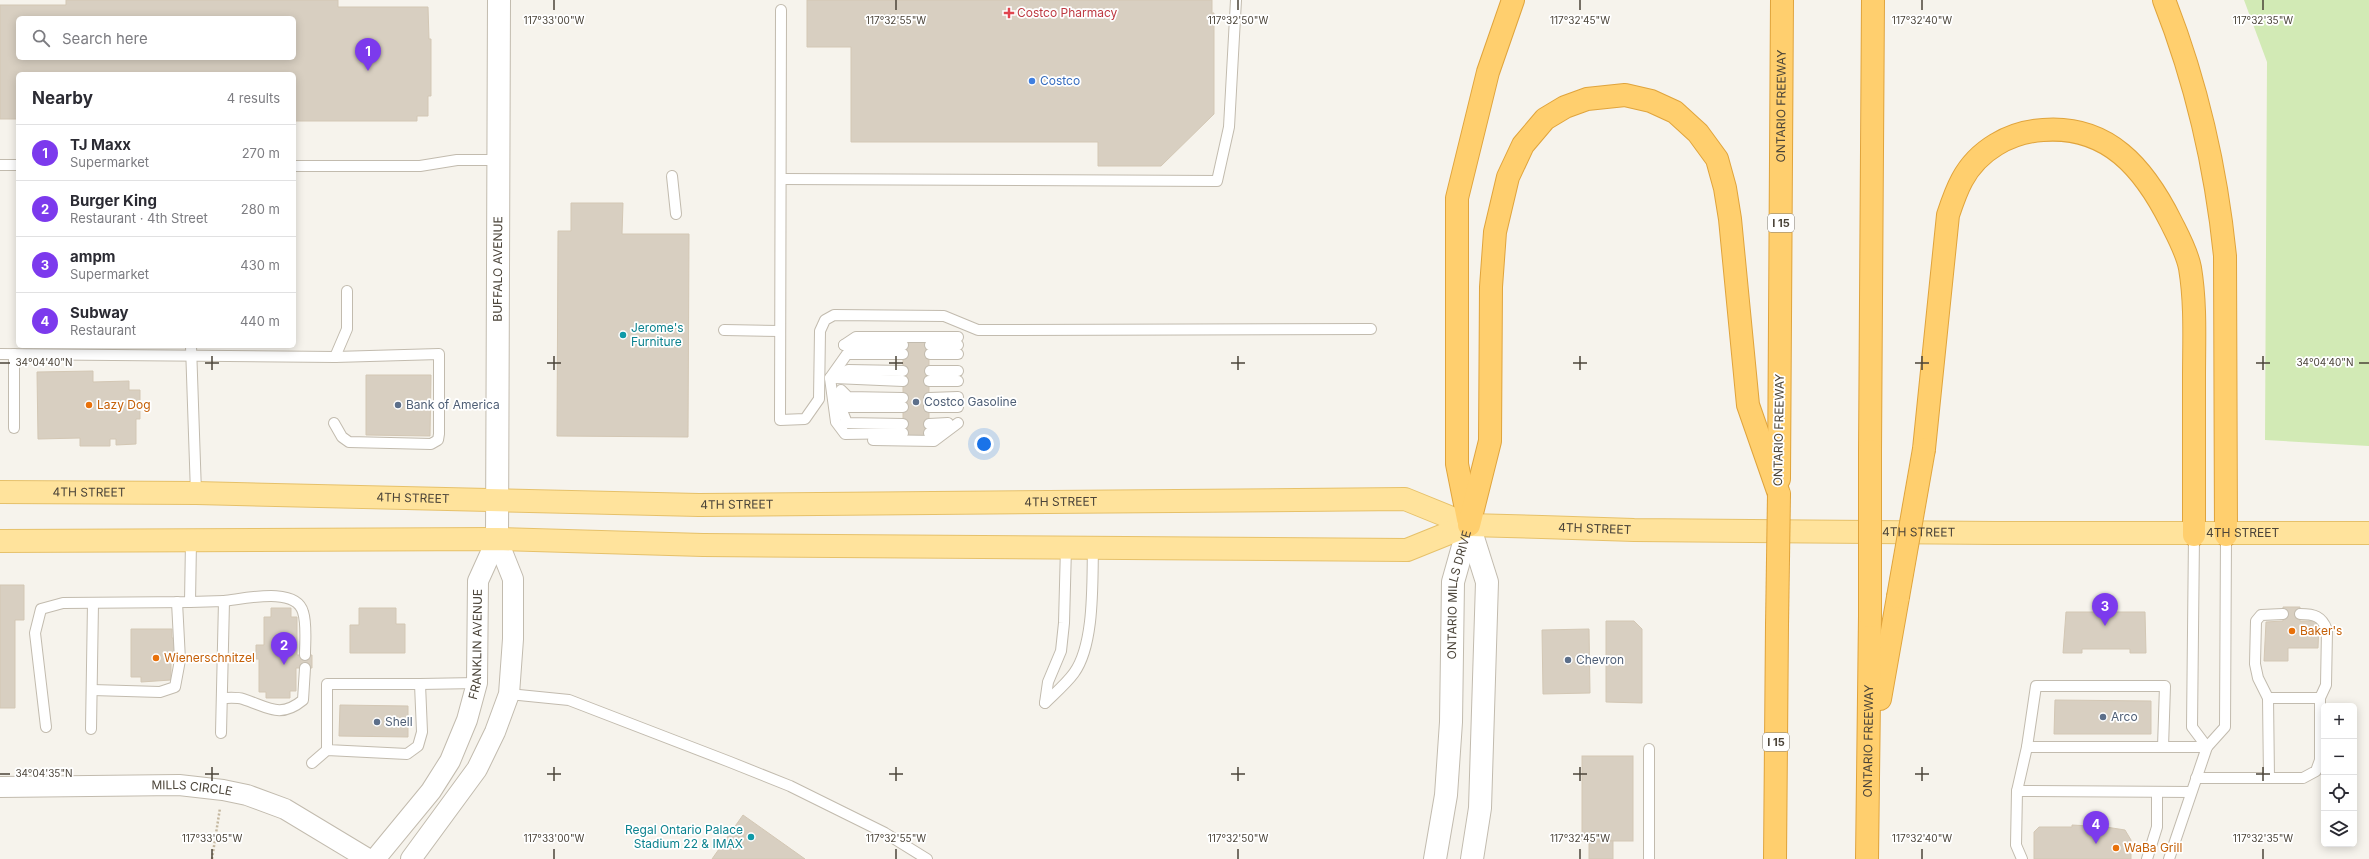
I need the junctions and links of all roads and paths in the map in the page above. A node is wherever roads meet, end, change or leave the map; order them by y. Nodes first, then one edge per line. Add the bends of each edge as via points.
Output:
1 (499, 0) edge
2 (1236, 0) edge
3 (1513, 0) edge
4 (1782, 0) edge
5 (1873, 0) edge
6 (2164, 0) edge
7 (781, 10) dead end
8 (498, 160) junction
9 (0, 165) edge
10 (16, 165) edge
11 (296, 166) edge
12 (672, 176) dead end
13 (782, 179) junction
14 (676, 214) dead end
15 (347, 291) dead end
16 (1371, 329) dead end
17 (724, 330) dead end
18 (780, 331) junction
19 (844, 345) junction
20 (191, 348) edge
21 (930, 350) dead end
22 (0, 354) edge
23 (14, 354) junction
24 (191, 357) junction
25 (336, 357) junction
26 (903, 376) dead end
27 (930, 376) dead end
28 (958, 376) dead end
29 (824, 378) junction
30 (903, 402) dead end
31 (929, 402) dead end
32 (958, 402) dead end
33 (334, 423) dead end
34 (14, 428) dead end
35 (929, 428) dead end
36 (845, 434) junction
37 (1771, 446) junction
38 (0, 492) edge
39 (196, 493) junction
40 (496, 502) junction
41 (1469, 525) junction
42 (2369, 533) edge
43 (2194, 535) junction
44 (2226, 535) junction
45 (497, 539) junction
46 (0, 541) edge
47 (191, 541) junction
48 (1066, 546) junction
49 (1093, 547) junction
50 (224, 601) junction
51 (178, 602) junction
52 (190, 602) junction
53 (93, 604) junction
54 (2283, 614) dead end
55 (2300, 614) dead end
56 (305, 655) dead end
57 (306, 668) dead end
58 (476, 683) junction
59 (420, 684) junction
60 (92, 690) junction
61 (508, 694) junction
62 (222, 698) junction
63 (2268, 698) junction
64 (2320, 698) junction
65 (46, 727) dead end
66 (91, 729) dead end
67 (221, 733) dead end
68 (2027, 747) junction
69 (2163, 747) junction
70 (2207, 747) junction
71 (1649, 749) dead end
72 (327, 750) junction
73 (312, 763) dead end
74 (1868, 764) junction
75 (2196, 778) junction
76 (2269, 778) junction
77 (0, 787) edge
78 (222, 790) junction
79 (2017, 791) junction
80 (2157, 792) junction
81 (2191, 792) junction
82 (212, 859) edge
83 (368, 859) edge
84 (375, 859) edge
85 (411, 859) edge
86 (927, 859) edge
87 (1435, 859) edge
88 (1472, 859) edge
89 (1649, 859) edge
90 (1775, 859) edge
91 (1867, 859) edge
92 (2022, 859) edge
93 (2147, 859) edge
94 (2169, 859) edge

1 - 8 street, BUFFALO AVENUE
2 - 13 lane via 1229,127 1218,181
3 - 41 highway via 1488,72 1457,198 1457,464
4 - 37 highway, ONTARIO FREEWAY / I 15
5 - 74 highway, ONTARIO FREEWAY, bridge
6 - 44 highway via 2182,45 2198,100 2215,177 2220,215 2225,264
7 - 13 lane
8 - 11 lane via 457,160 420,166
8 - 40 street, BUFFALO AVENUE
9 - 10 lane
12 - 14 lane
13 - 18 lane
15 - 25 lane via 347,329
16 - 29 lane via 978,330 944,316 834,315 825,320 820,331
17 - 18 lane
18 - 29 lane via 780,420 805,419 819,399
19 - 21 lane via 856,337 958,345
19 - 29 lane
19 - 29 lane via 903,350 848,354
20 - 24 lane
22 - 23 lane
23 - 24 lane
23 - 34 lane
24 - 25 lane
24 - 39 lane
25 - 33 lane via 439,354 439,434 438,440 431,444 355,443 342,437
26 - 29 lane via 848,370
27 - 28 lane
29 - 30 lane via 848,397
29 - 36 lane via 836,422
29 - 36 lane via 847,423 903,428
31 - 32 lane
35 - 36 lane via 958,423 934,441 854,440
37 - 41 highway via 1748,405 1730,219 1717,159 1698,132 1675,112 1651,101 1625,95 1587,99 1565,107 1545,119 1523,145 1508,178 1495,232 1491,287 1490,441
37 - 90 highway, ONTARIO FREEWAY / I 15, bridge via 1779,494
38 - 39 main road, 4TH STREET
39 - 40 main road, 4TH STREET
40 - 41 main road, 4TH STREET via 778,505 1405,499
40 - 45 street, BUFFALO AVENUE
41 - 43 main road, 4TH STREET via 1634,530
41 - 49 main road, 4TH STREET via 1408,550
41 - 87 street, ONTARIO MILLS DRIVE via 1453,582 1451,722 1446,795
41 - 88 street, ONTARIO MILLS DRIVE via 1487,582 1480,808
42 - 44 main road, 4TH STREET
43 - 44 main road, 4TH STREET
43 - 70 lane via 2192,727
43 - 74 highway, bridge via 2194,315 2190,267 2179,239 2161,201 2142,174 2119,151 2099,138 2061,128 2014,135 1978,157 1962,180 1948,215 1924,449
44 - 70 lane via 2225,726
45 - 47 main road, 4TH STREET
45 - 48 main road, 4TH STREET via 703,545
45 - 58 street, FRANKLIN AVENUE via 478,581
45 - 61 street via 514,579 514,639
46 - 47 main road, 4TH STREET
47 - 52 lane
48 - 49 main road, 4TH STREET
48 - 49 lane via 1061,650 1048,682 1045,704 1075,672 1085,647 1090,622
50 - 52 lane
50 - 56 lane via 288,596 299,603 304,612
50 - 62 lane
51 - 52 lane
51 - 53 lane
51 - 60 lane via 180,660 174,687 160,692
53 - 60 lane
53 - 65 lane via 63,604 41,609 35,633
54 - 63 lane via 2261,615 2256,621 2258,678
55 - 64 lane via 2318,616 2327,630 2326,685
57 - 62 lane via 303,700 292,709 281,712 241,698
58 - 59 lane
58 - 84 street, FRANKLIN AVENUE via 467,720 450,761 431,791
59 - 72 lane via 422,732 418,746 407,754
59 - 72 lane via 327,684
60 - 66 lane
61 - 85 street via 496,732 477,769
61 - 86 lane via 569,700 737,765 790,786 885,833
62 - 67 lane
63 - 64 lane
63 - 76 lane
64 - 76 lane via 2320,760 2316,771 2304,778
68 - 69 lane
68 - 69 lane via 2036,686 2165,686
68 - 79 lane
69 - 70 lane
70 - 75 lane
71 - 89 lane
72 - 73 lane
74 - 91 highway, ONTARIO FREEWAY
75 - 76 lane
75 - 81 lane
77 - 78 street, MILLS CIRCLE via 179,785
78 - 82 path
78 - 83 street, MILLS CIRCLE via 285,809
79 - 80 lane
79 - 92 lane via 2016,845
80 - 81 lane
80 - 93 lane via 2157,826
81 - 94 lane

